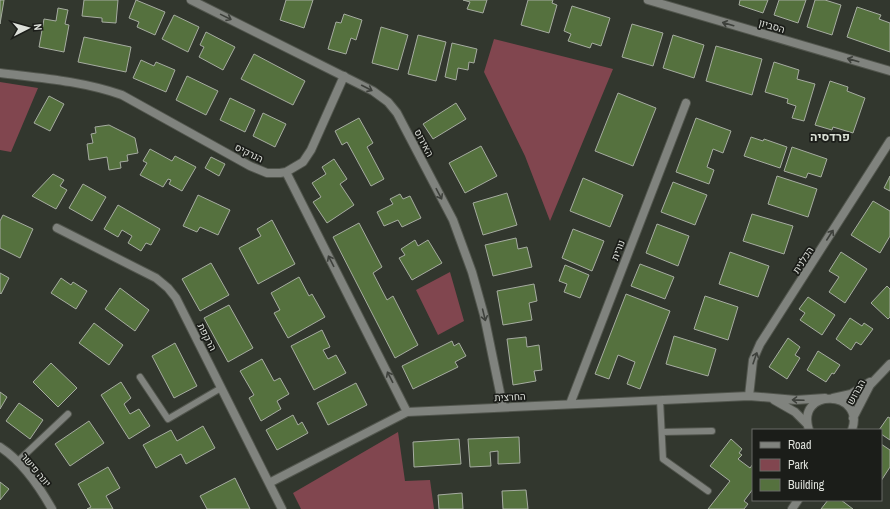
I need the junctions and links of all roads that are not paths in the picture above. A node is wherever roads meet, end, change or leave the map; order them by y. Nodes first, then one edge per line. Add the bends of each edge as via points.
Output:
1 (191, 0) edge
2 (648, 0) edge
3 (890, 71) edge
4 (0, 73) edge
5 (344, 76) junction
6 (686, 103) dead end
7 (890, 141) edge
8 (286, 172) junction
9 (57, 228) dead end
10 (890, 364) edge
11 (140, 377) dead end
12 (877, 377) junction
13 (221, 388) junction
14 (749, 396) junction
15 (770, 397) junction
16 (830, 398) junction
17 (660, 400) junction
18 (570, 404) junction
19 (503, 407) junction
20 (407, 412) junction
21 (68, 414) dead end
22 (853, 418) junction
23 (808, 427) edge
24 (852, 429) edge
25 (712, 431) dead end
26 (662, 432) junction
27 (0, 447) edge
28 (17, 462) junction
29 (269, 483) junction
30 (708, 490) dead end
31 (52, 509) edge
32 (282, 509) edge

1 -> 5 street, האירוס
3 -> 2 street, הסביון
4 - 8 street, הנרקיס via 77,83 122,95 250,166 267,173
5 - 8 street via 311,150 303,162
5 -> 19 street, האירוס via 373,90 397,113 453,220 482,308
6 - 18 street, נורית
14 -> 7 street, הכלנית via 754,360 760,344
20 -> 8 street
9 - 13 street, הרקפת via 156,278 168,288 176,298
10 - 12 street, הברוש
11 - 13 lane via 168,419
12 - 16 street, הברוש via 860,390
12 - 22 street, הברוש via 864,395
13 - 29 street, הרקפת
14 - 15 street, החרצית
14 - 17 street, החרצית
16 -> 15 street, החרצית via 796,400
15 - 23 street, החרצית via 795,412
16 - 22 street via 847,405
16 - 23 street via 812,406 807,416
17 - 18 street, החרצית
17 - 26 lane
18 - 19 street, החרצית
19 - 20 street, החרצית
20 - 29 street, החרצית
21 - 28 lane
22 - 24 street
25 - 26 lane
26 - 30 lane via 663,459
27 - 28 street, יונה פישר
28 - 31 street, יונה פישר via 33,479
29 - 32 street, הרקפת

